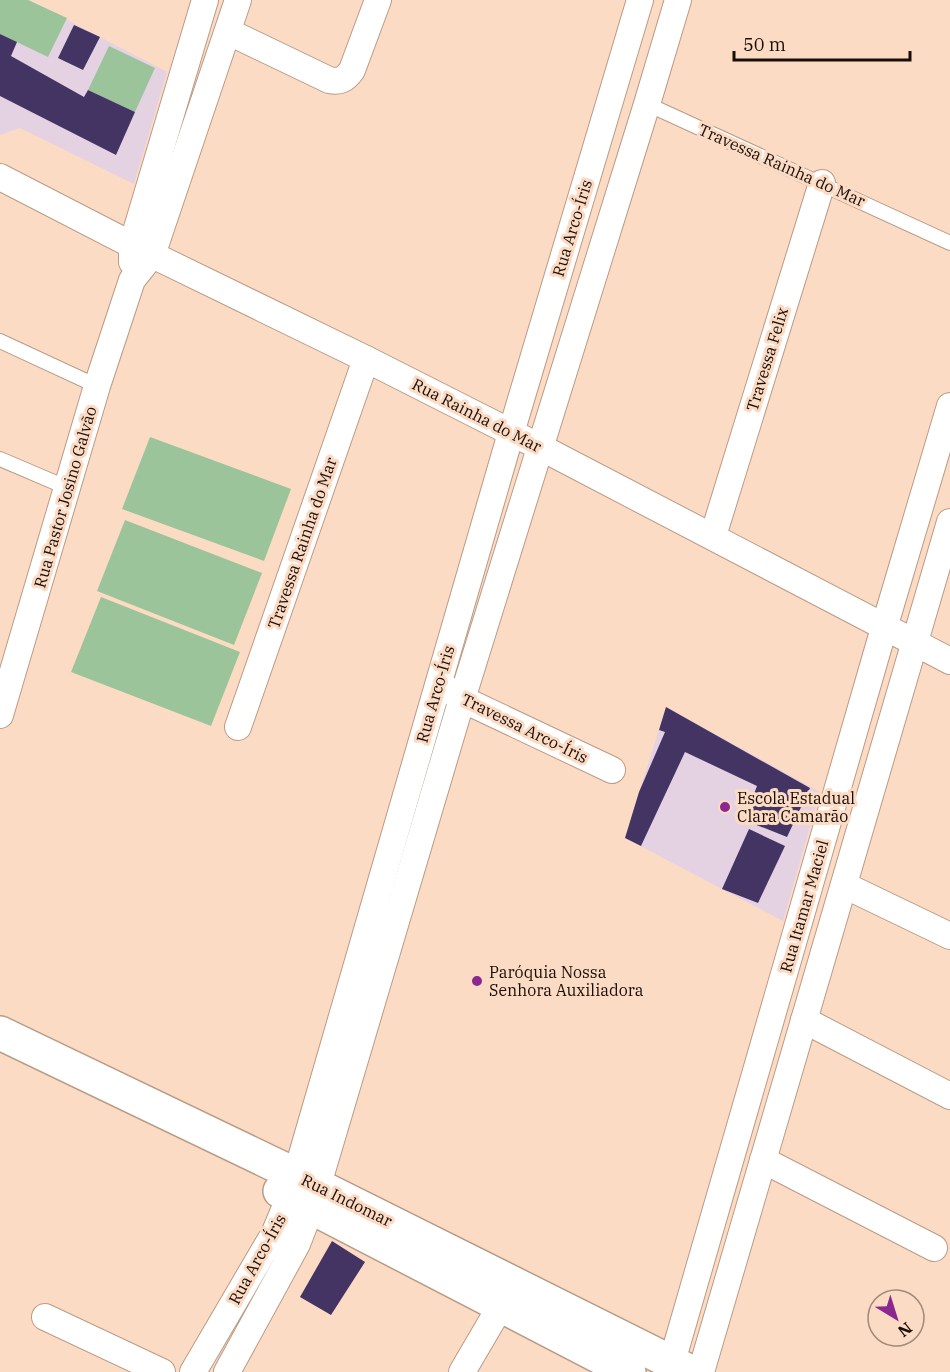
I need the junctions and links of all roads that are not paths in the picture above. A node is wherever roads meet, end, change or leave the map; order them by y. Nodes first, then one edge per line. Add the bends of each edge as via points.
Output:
1 (205, 0) edge
2 (238, 0) edge
3 (378, 0) edge
4 (640, 0) edge
5 (678, 0) edge
6 (229, 32) junction
7 (612, 93) junction
8 (647, 104) junction
9 (0, 177) edge
10 (822, 183) junction
11 (950, 243) edge
12 (142, 250) junction
13 (0, 341) edge
14 (366, 359) junction
15 (97, 386) junction
16 (950, 406) edge
17 (511, 433) junction
18 (540, 447) junction
19 (0, 459) edge
20 (68, 488) junction
21 (950, 522) edge
22 (713, 536) junction
23 (884, 628) junction
24 (914, 644) junction
25 (950, 661) edge
26 (439, 683) junction
27 (462, 699) junction
28 (0, 715) edge
29 (238, 727) dead end
30 (612, 770) dead end
31 (844, 885) junction
32 (370, 914) junction
33 (394, 924) junction
34 (950, 936) edge
35 (804, 1020) junction
36 (0, 1033) edge
37 (0, 1056) edge
38 (950, 1096) edge
39 (763, 1160) junction
40 (303, 1191) junction
41 (934, 1248) dead end
42 (508, 1294) junction
43 (45, 1317) dead end
44 (684, 1370) edge
45 (162, 1372) edge
46 (193, 1372) edge
47 (227, 1372) edge
48 (462, 1372) edge
49 (629, 1372) edge

1 - 12 street, Rua Pastor Josino Galvão
2 - 6 street, Rua Pastor Josino Galvão
3 - 6 street via 355,63 344,80 329,81
4 - 7 street, Rua Arco-Íris
5 - 8 street, Rua Arco-Íris
6 - 12 street, Rua Pastor Josino Galvão
7 - 8 street, Travessa Rainha do Mar
7 - 17 street, Rua Arco-Íris
8 - 10 lane, Travessa Rainha do Mar
8 - 18 street, Rua Arco-Íris
9 - 12 street, Rua Rainha do Mar
10 - 11 lane, Travessa Rainha do Mar
10 - 22 street, Travessa Felix
12 - 14 street, Rua Rainha do Mar
12 - 15 street, Rua Pastor Josino Galvão
13 - 15 lane
14 - 17 street, Rua Rainha do Mar
14 - 29 street, Travessa Rainha do Mar
15 - 20 street, Rua Pastor Josino Galvão
16 - 23 street, Rua Itamar Maciel
17 - 18 street, Rua Rainha do Mar
17 - 26 street, Rua Arco-Íris
18 - 22 street, Rua Rainha do Mar
18 - 27 street, Rua Arco-Íris
19 - 20 lane
20 - 28 street, Rua Pastor Josino Galvão
21 - 24 street, Rua Itamar Maciel
22 - 23 street, Rua Rainha do Mar
23 - 24 street, Rua Rainha do Mar
23 - 44 street, Rua Itamar Maciel
24 - 25 street, Rua Rainha do Mar
24 - 31 street, Rua Itamar Maciel
26 - 27 street, Travessa Arco-Íris
26 - 32 street, Rua Arco-Íris
27 - 30 street, Travessa Arco-Íris
27 - 33 street, Rua Arco-Íris
31 - 34 street
31 - 35 street, Rua Itamar Maciel
32 - 33 street
32 - 40 street, Rua Arco-Íris
33 - 40 street, Rua Arco-Íris
35 - 38 street
35 - 39 street, Rua Itamar Maciel
36 - 40 street, Rua Indomar
37 - 40 street, Rua Indomar
39 - 41 street
39 - 44 street, Rua Itamar Maciel
40 - 42 street, Rua Indomar
40 - 46 street, Rua Arco-Íris
40 - 47 street, Rua Arco-Íris via 297,1244
42 - 44 street, Rua Indomar
42 - 48 street
42 - 49 street, Rua Indomar
43 - 45 street

